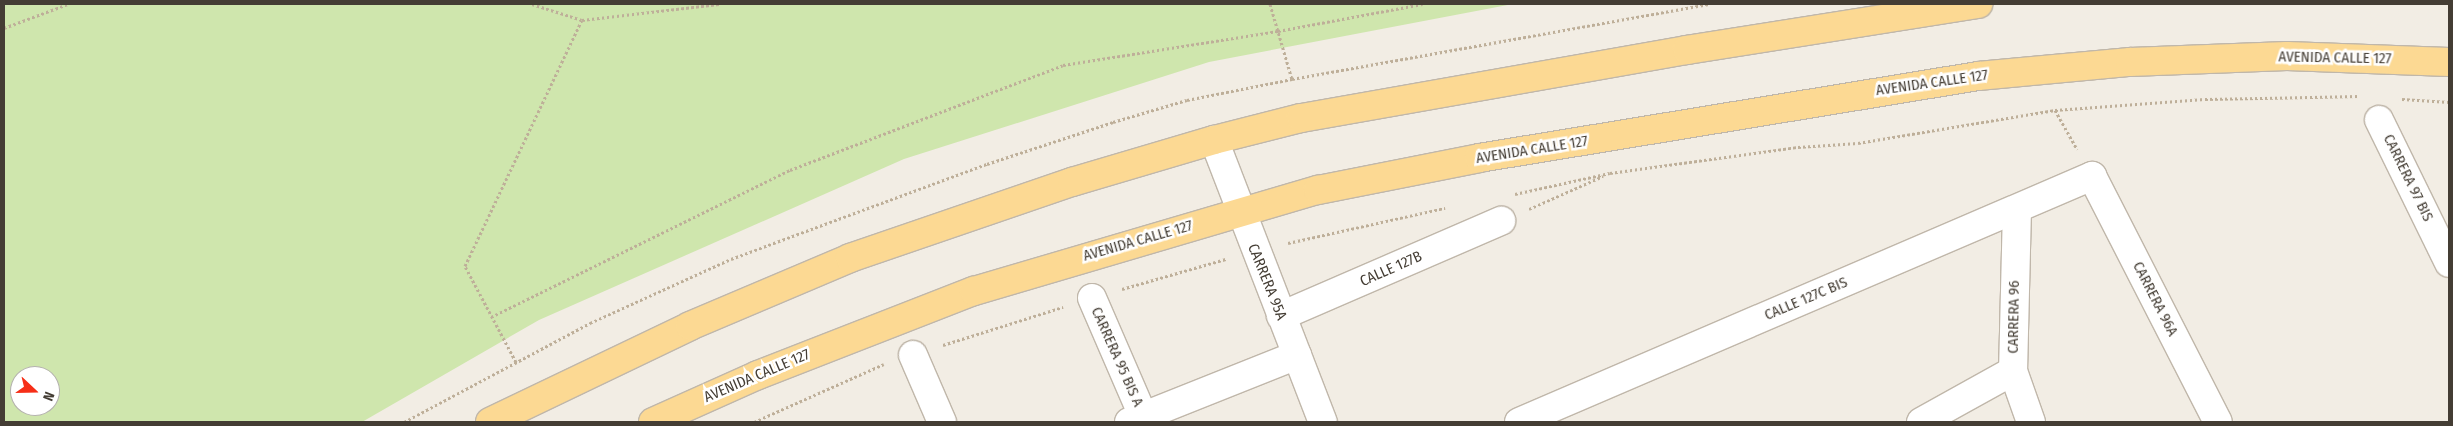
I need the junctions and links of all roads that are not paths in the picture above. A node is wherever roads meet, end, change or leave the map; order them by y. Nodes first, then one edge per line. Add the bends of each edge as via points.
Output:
1 (1978, 4) edge
2 (2449, 62) edge
3 (2386, 109) road end
4 (1214, 140) junction
5 (2092, 176) joint
6 (2017, 209) junction
7 (1239, 211) junction
8 (1501, 221) road end
9 (2449, 263) edge
10 (1092, 298) road end
11 (1281, 316) junction
12 (913, 355) road end
13 (1297, 355) junction
14 (2013, 370) junction
15 (1136, 419) edge
16 (490, 422) edge
17 (653, 422) edge
18 (942, 422) edge
19 (1324, 422) edge
20 (1519, 422) edge
21 (1921, 422) edge
22 (2030, 422) edge
23 (2218, 422) edge

1 - 4 main road via 1716,45 1320,114
2 - 7 main road, AVENIDA CALLE 127 via 2277,56 2130,62 1978,76 1480,158 1318,190
3 - 9 street, CARRERA 97 BIS
4 - 7 street, CARRERA 95A
4 - 16 main road via 1044,191 850,258 690,326
5 - 6 street, CALLE 127C BIS
5 - 23 street, CARRERA 96A
6 - 14 street, CARRERA 96
6 - 20 street, CALLE 127C BIS
7 - 11 street, CARRERA 95A
7 - 17 main road, AVENIDA CALLE 127 via 1065,262 898,318 758,374
8 - 11 street, CALLE 127B
10 - 15 street, CARRERA 95 BIS A
11 - 13 street, CARRERA 95A
12 - 18 street
13 - 15 street
13 - 19 street, CARRERA 95A
14 - 21 street
14 - 22 street, CARRERA 96

